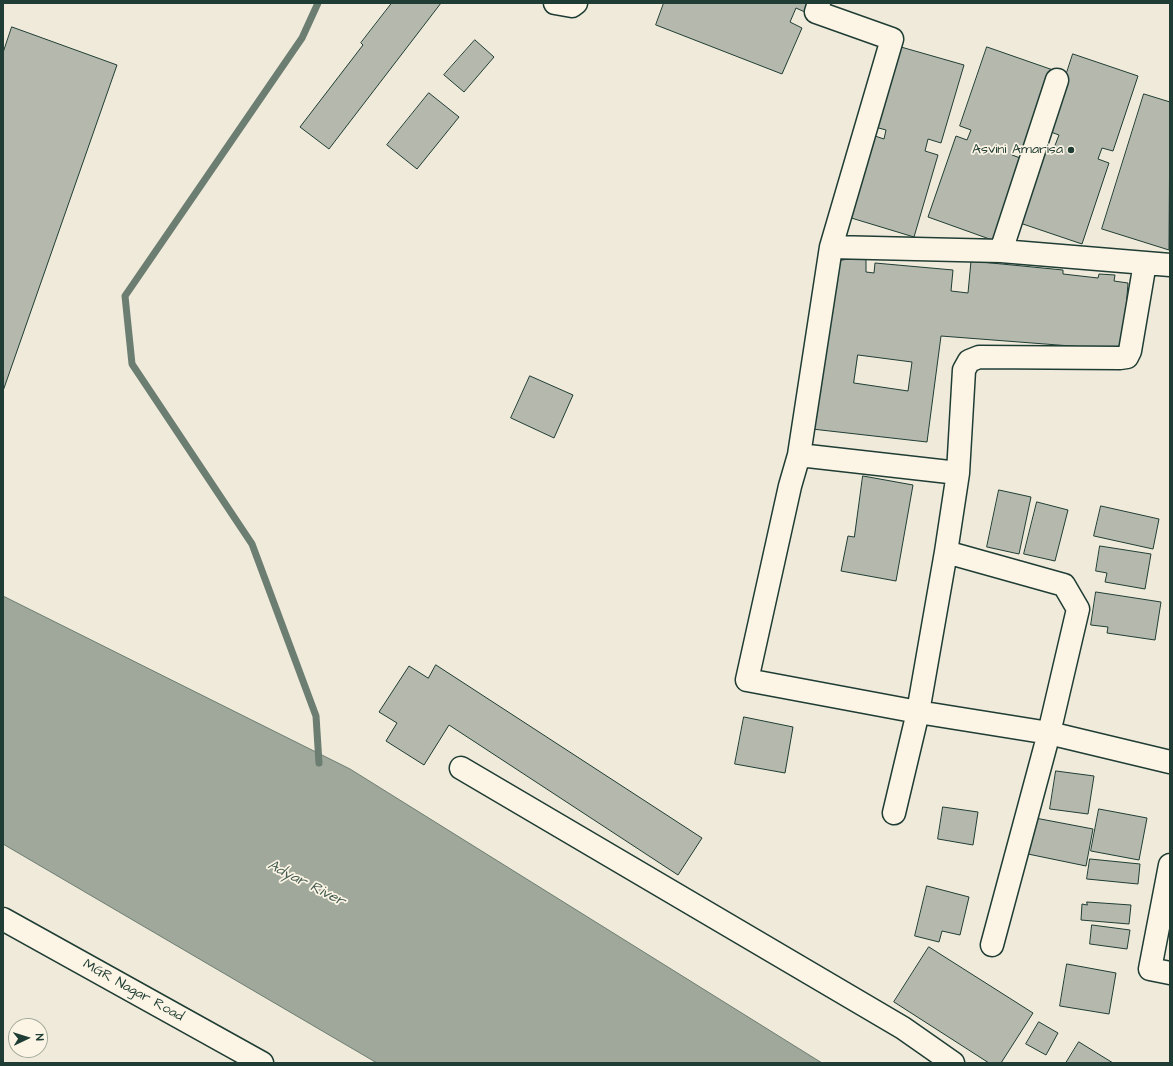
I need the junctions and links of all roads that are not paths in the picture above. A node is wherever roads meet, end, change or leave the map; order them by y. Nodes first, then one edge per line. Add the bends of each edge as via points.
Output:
1 (556, 3) edge
2 (576, 3) edge
3 (819, 3) edge
4 (1057, 80) dead end
5 (831, 248) junction
6 (1001, 251) junction
7 (1145, 263) junction
8 (1170, 265) edge
9 (799, 455) junction
10 (958, 473) junction
11 (946, 552) junction
12 (918, 712) junction
13 (1049, 733) junction
14 (1170, 762) edge
15 (461, 768) dead end
16 (894, 813) dead end
17 (1170, 865) edge
18 (3, 918) edge
19 (992, 945) dead end
20 (1170, 973) edge
21 (262, 1063) edge
22 (953, 1063) edge

1 - 2 street via 572,6
3 - 5 street via 816,12 892,39
4 - 6 street
5 - 6 street
5 - 9 street
6 - 7 street
7 - 8 street
7 - 10 street via 1127,357 979,357 969,361 964,370
9 - 10 street
9 - 12 street via 747,680
10 - 11 street
11 - 12 street
11 - 13 street via 1064,585 1078,609
12 - 13 street
12 - 16 street
13 - 14 street
13 - 19 street
15 - 22 street via 903,1028
17 - 20 street via 1150,969
18 - 21 street, MGR Nagar Road

